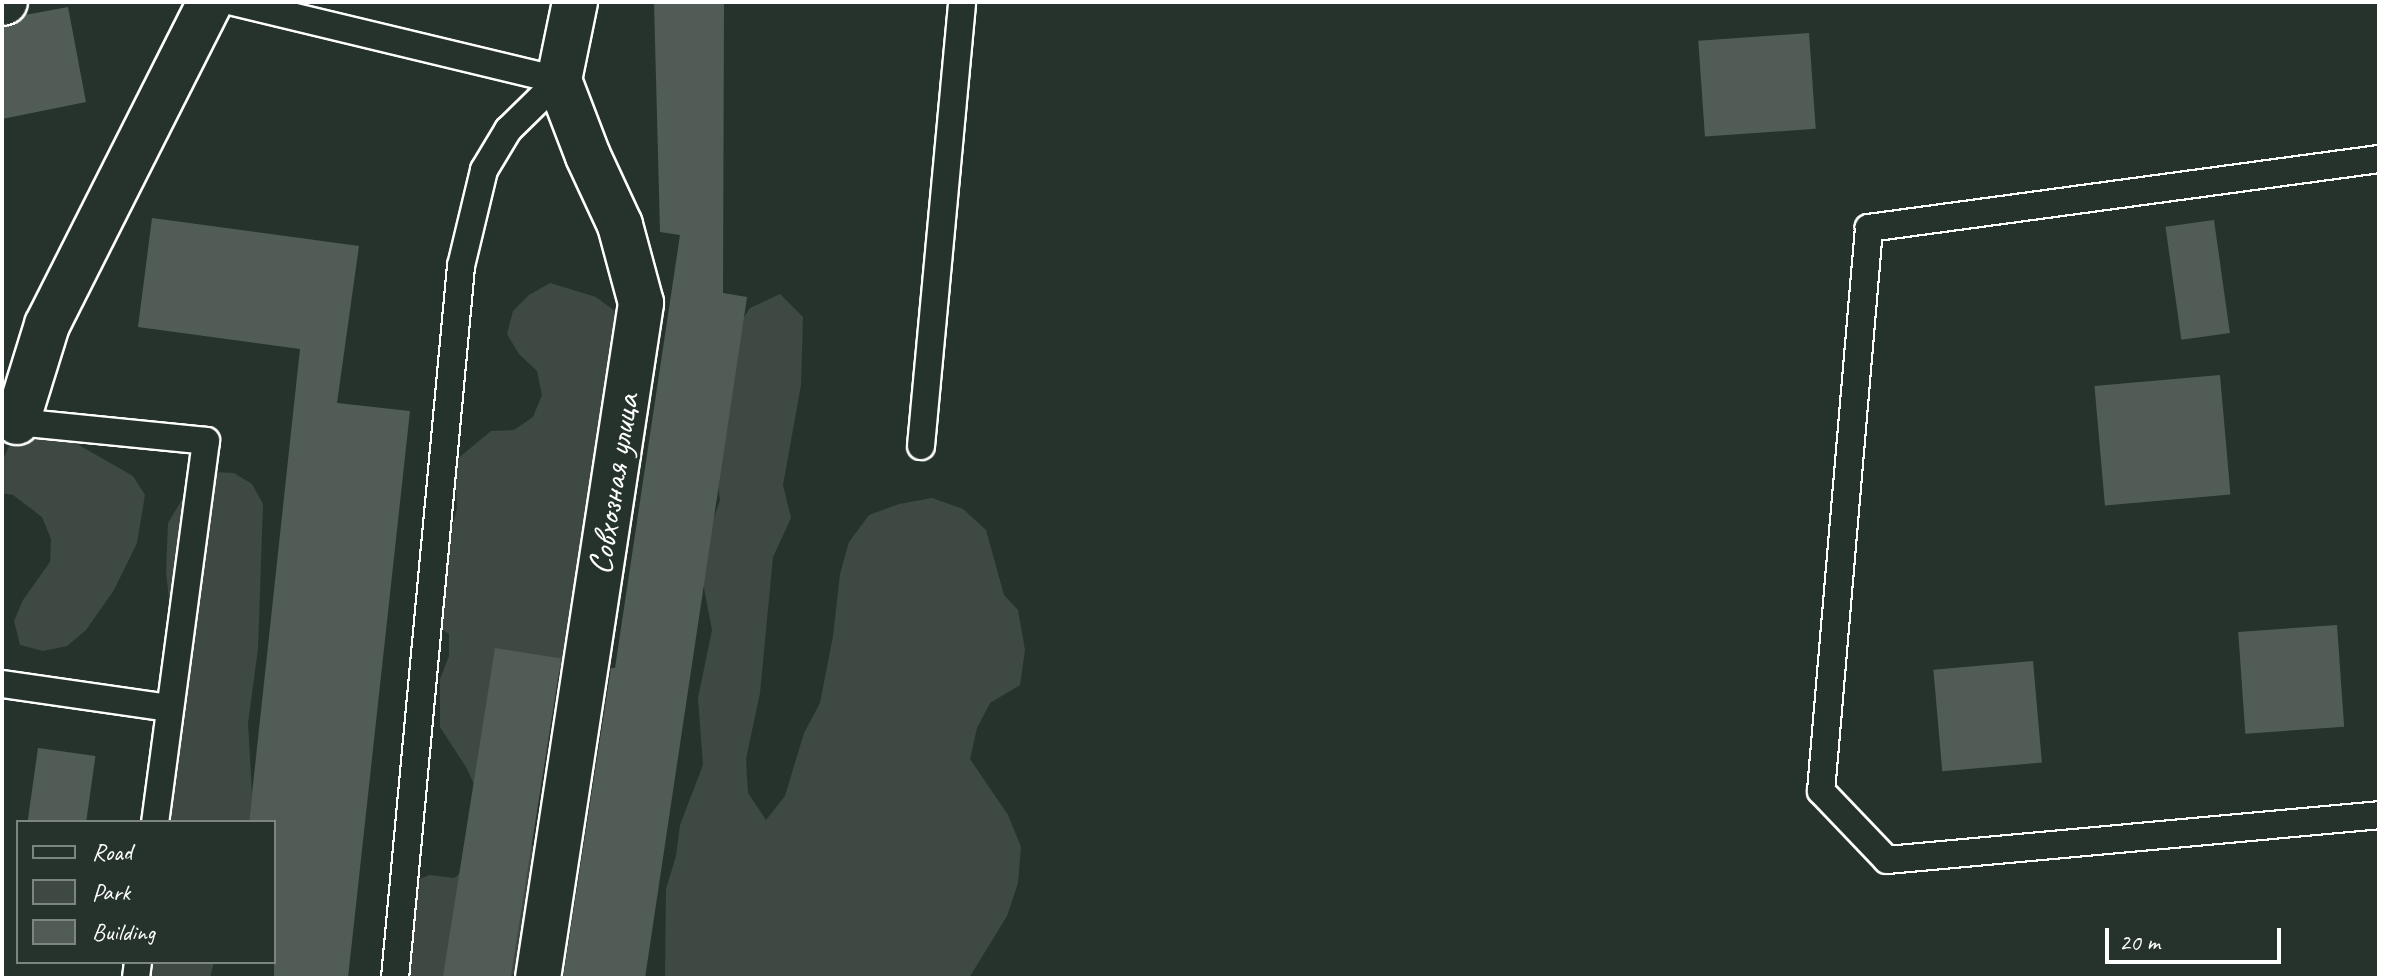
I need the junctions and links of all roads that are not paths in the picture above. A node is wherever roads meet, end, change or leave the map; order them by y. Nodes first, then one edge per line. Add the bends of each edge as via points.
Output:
1 (210, 2) edge
2 (233, 2) edge
3 (575, 2) edge
4 (962, 2) edge
5 (559, 80) junction
6 (2379, 159) edge
7 (10, 421) edge
8 (921, 446) dead end
9 (2, 684) edge
10 (169, 708) junction
11 (2379, 815) edge
12 (155, 820) edge
13 (395, 978) edge
14 (538, 978) edge

1 - 7 street via 47,325
2 - 5 lane
3 - 5 street
4 - 8 lane
5 - 13 lane via 508,130 484,170 461,266
5 - 14 street, Совхозная улица via 620,225 641,303
6 - 11 lane via 1869,228 1821,791 1887,860
7 - 10 lane via 206,441
9 - 10 lane
10 - 12 lane

